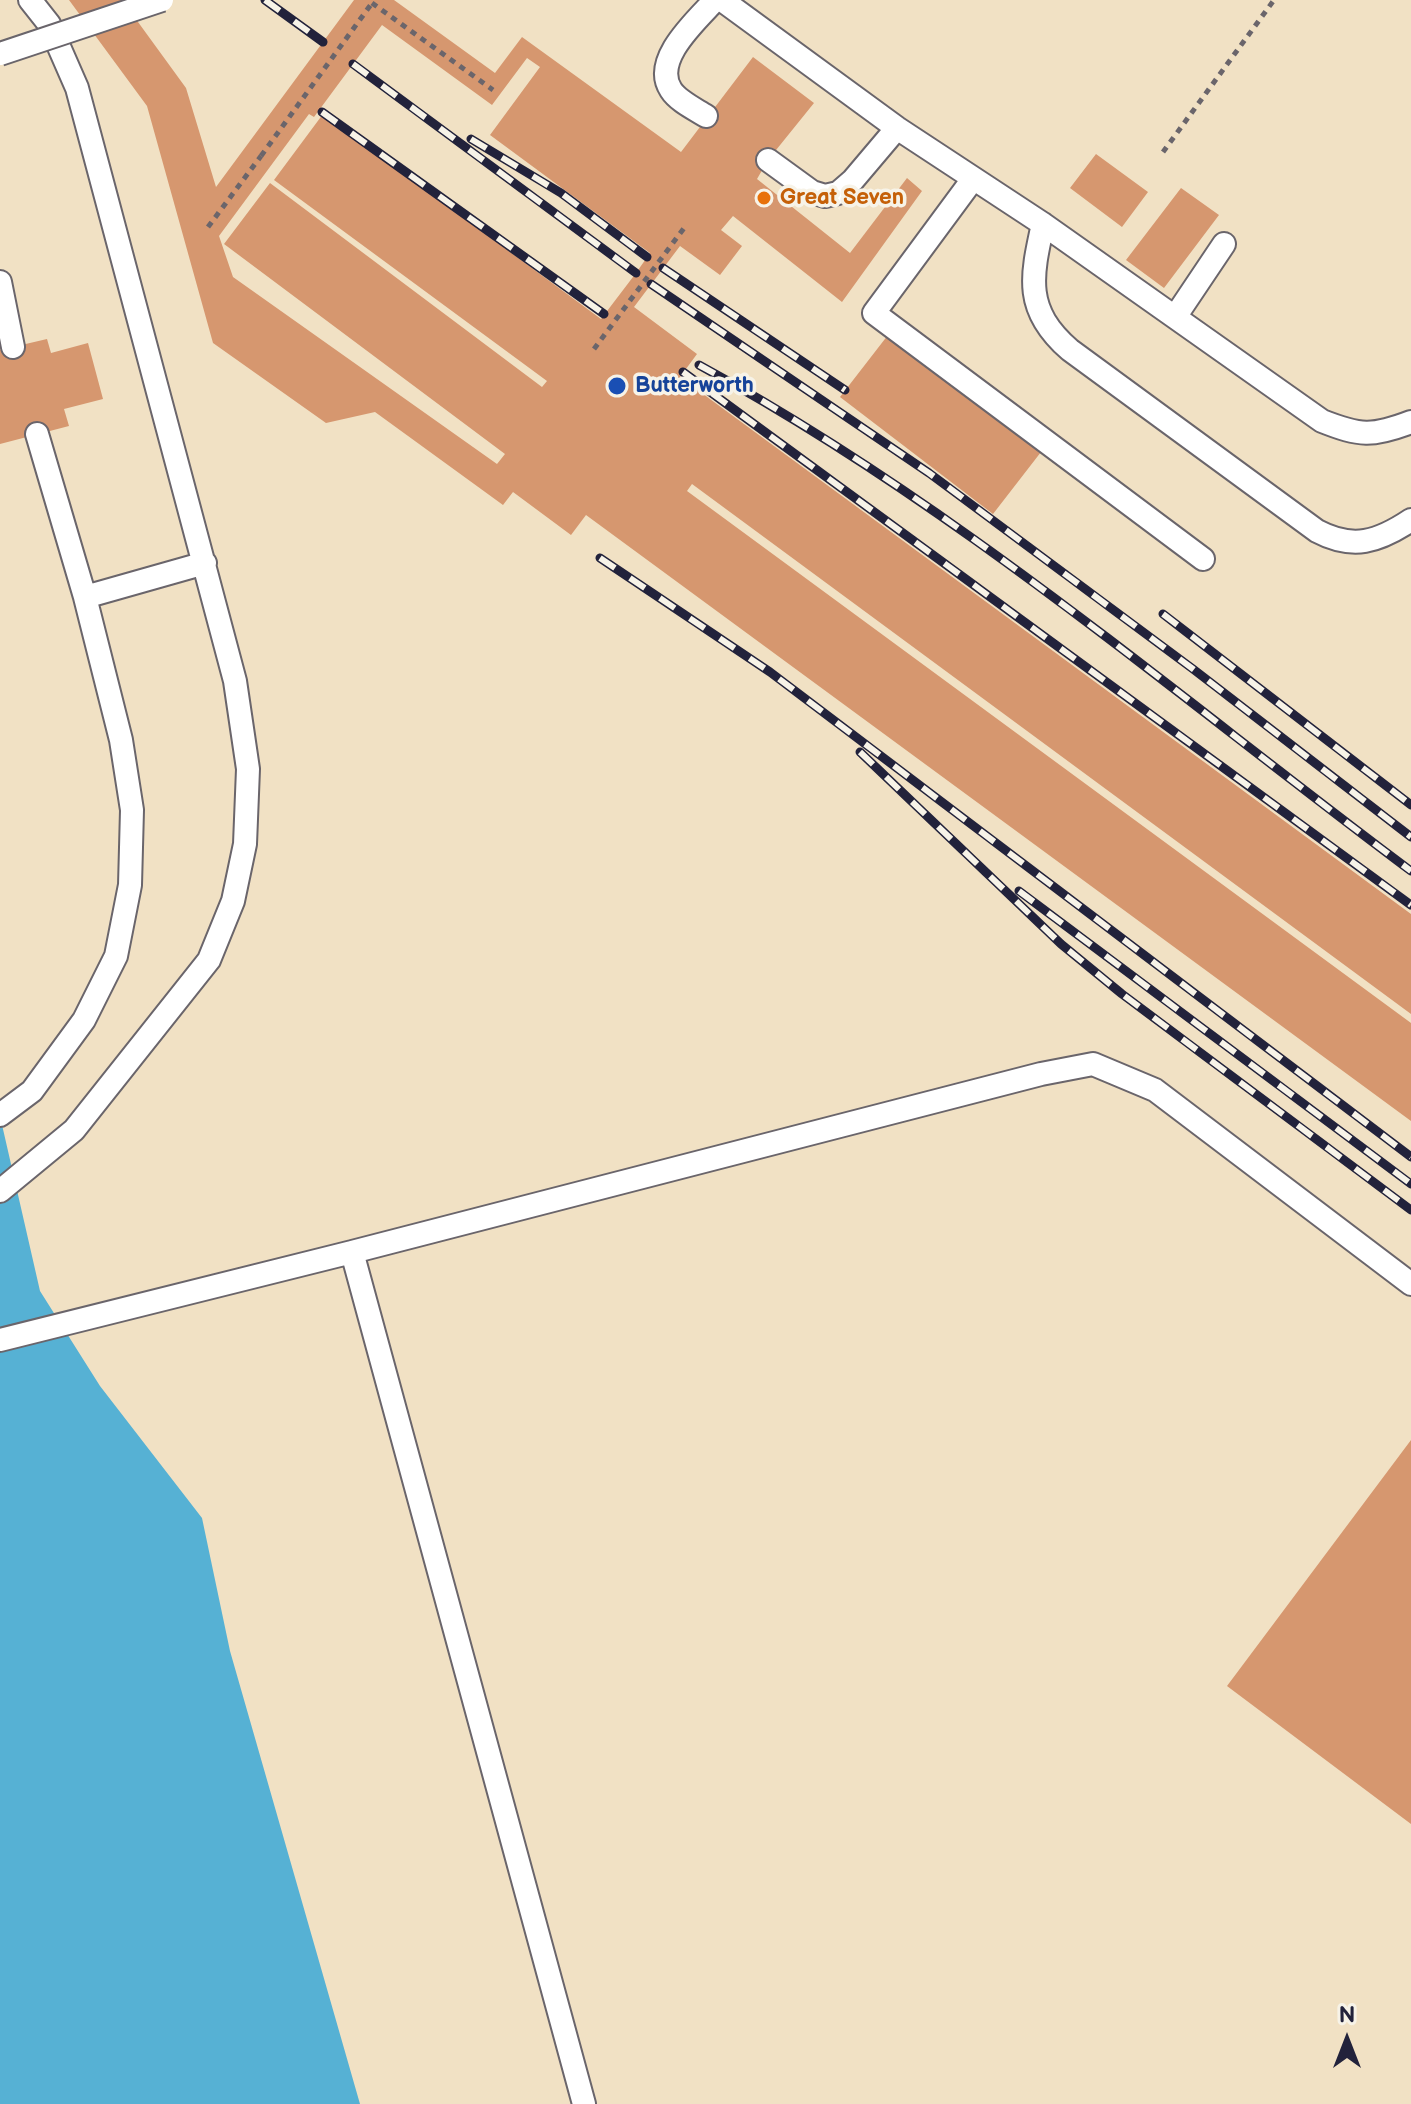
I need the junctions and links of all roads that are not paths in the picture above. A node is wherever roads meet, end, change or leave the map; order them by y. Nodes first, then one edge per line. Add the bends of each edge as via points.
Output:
1 (30, 0) edge
2 (162, 0) edge
3 (715, 0) edge
4 (722, 0) edge
5 (0, 54) edge
6 (706, 116) dead end
7 (897, 128) junction
8 (768, 160) dead end
9 (973, 179) junction
10 (1043, 224) junction
11 (1224, 244) dead end
12 (0, 282) edge
13 (1175, 317) junction
14 (13, 347) dead end
15 (1411, 422) edge
16 (37, 434) dead end
17 (1411, 520) edge
18 (1203, 559) dead end
19 (205, 563) junction
20 (85, 597) junction
21 (0, 1115) edge
22 (0, 1191) edge
23 (352, 1252) junction
24 (1411, 1284) edge
25 (0, 1340) edge
26 (584, 2104) edge

1 - 19 lane via 49,24 77,88
2 - 5 lane, bridge
3 - 6 lane via 666,65 671,90
4 - 7 lane
7 - 8 lane via 838,193 812,192
7 - 9 lane
9 - 10 lane
9 - 18 lane via 874,313
10 - 13 lane
10 - 17 lane via 1033,268 1035,299 1052,334 1070,350 1336,541 1372,540
11 - 13 lane
12 - 14 lane
13 - 15 lane via 1322,421 1354,434 1388,431
16 - 20 lane
19 - 20 lane
19 - 22 lane via 235,681 248,769 245,844 233,901 209,960 116,1079 74,1130
20 - 21 lane via 121,740 132,810 130,885 116,956 84,1020 32,1091
23 - 24 lane via 1093,1064 1155,1090
23 - 25 lane
23 - 26 lane

